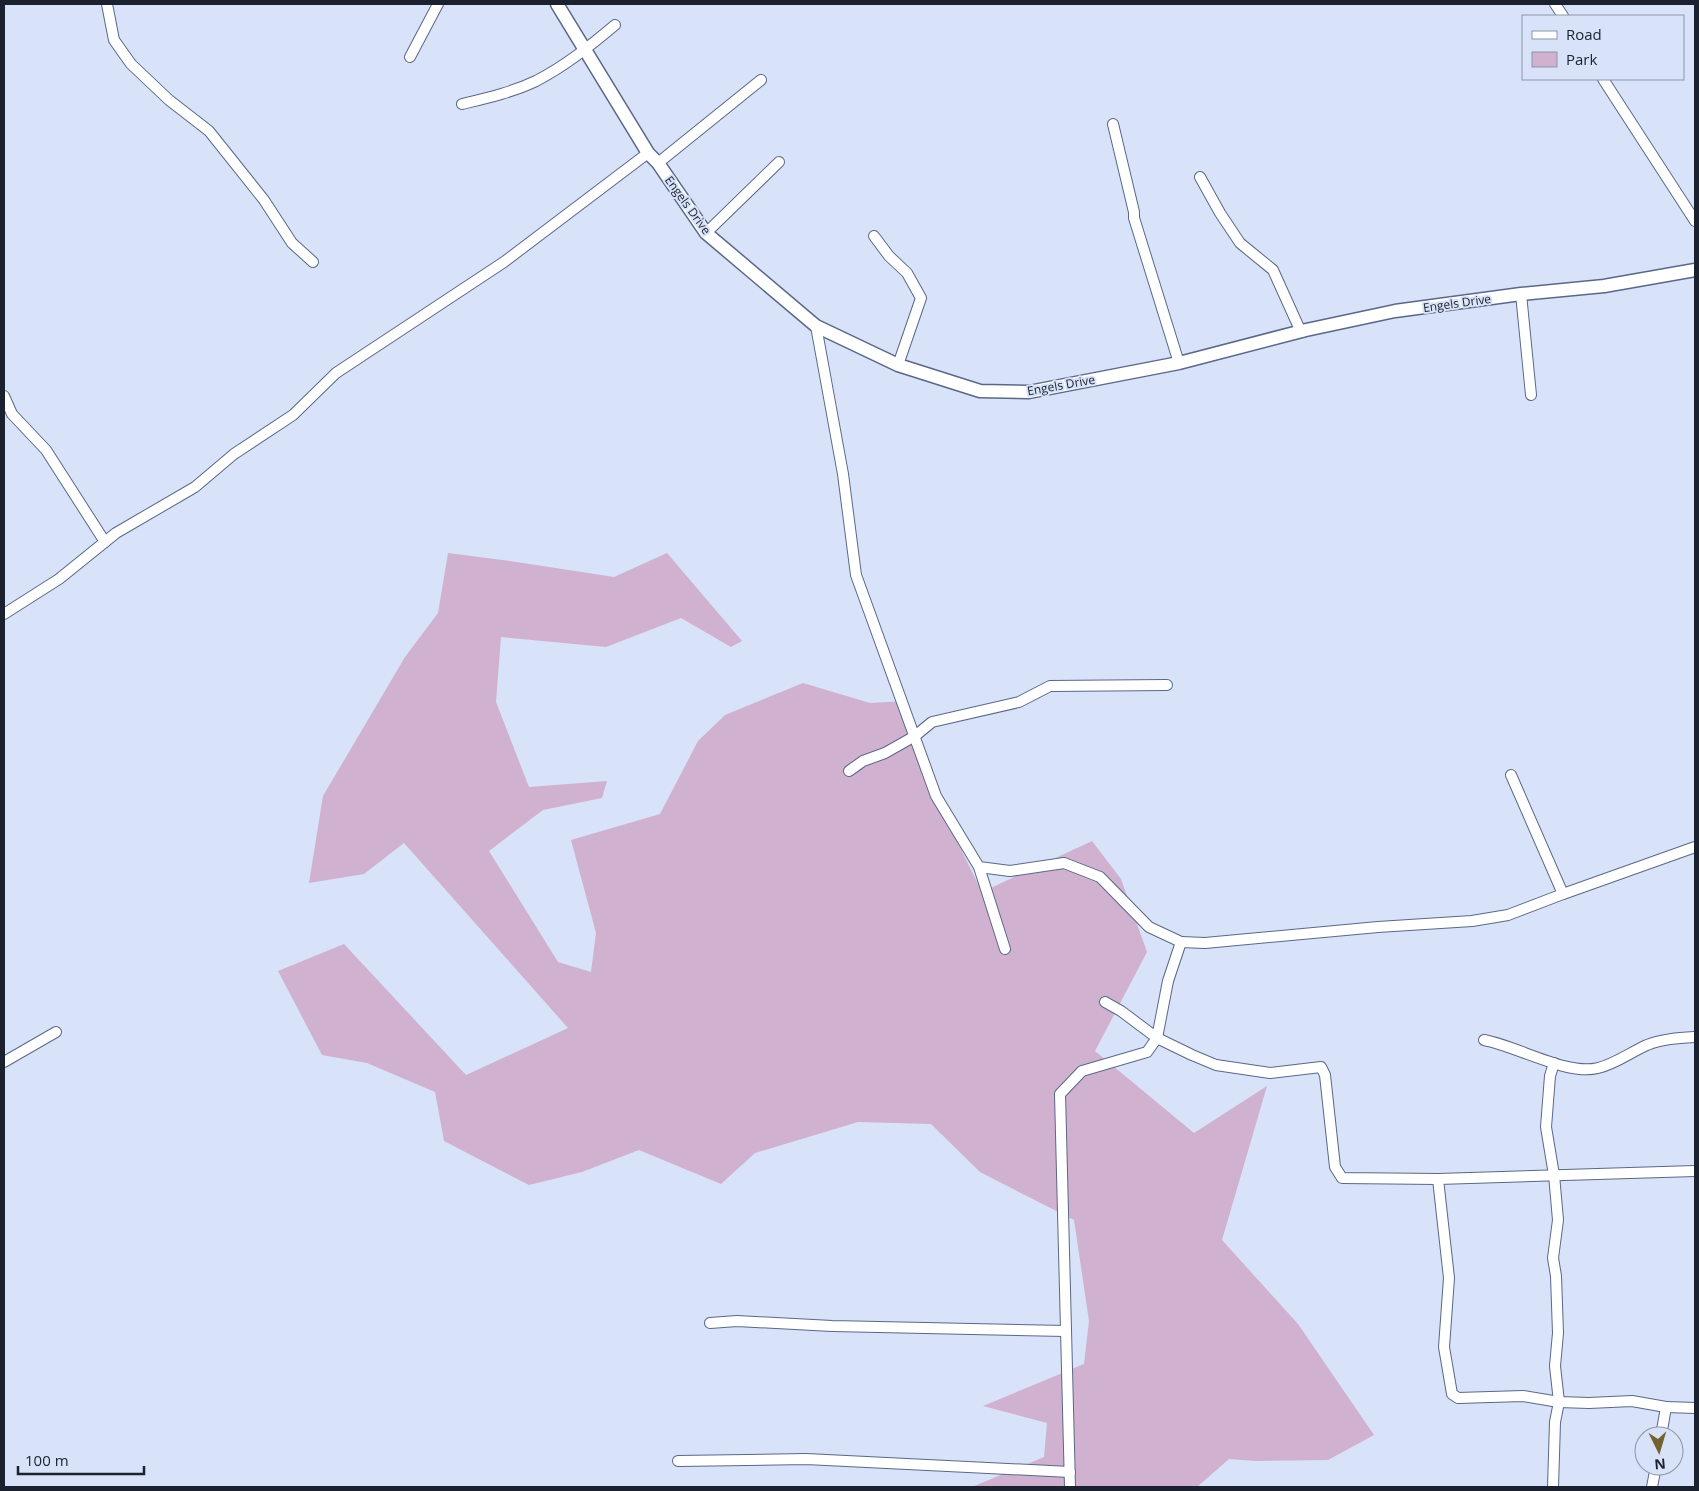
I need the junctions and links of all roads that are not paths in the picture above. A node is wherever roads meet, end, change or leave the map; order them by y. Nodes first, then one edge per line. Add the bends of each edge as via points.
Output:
1 (106, 4) edge
2 (438, 4) edge
3 (557, 4) edge
4 (1555, 4) edge
5 (1562, 15) edge
6 (615, 24) dead end
7 (586, 50) junction
8 (410, 57) dead end
9 (761, 80) dead end
10 (1604, 80) edge
11 (462, 104) dead end
12 (1113, 124) dead end
13 (648, 153) junction
14 (779, 162) dead end
15 (658, 163) junction
16 (1200, 177) dead end
17 (1695, 221) edge
18 (706, 233) junction
19 (874, 236) dead end
20 (313, 262) dead end
21 (1695, 270) edge
22 (1521, 294) junction
23 (816, 326) junction
24 (1301, 332) junction
25 (1179, 363) junction
26 (898, 365) junction
27 (1531, 395) dead end
28 (4, 396) edge
29 (105, 542) junction
30 (4, 614) edge
31 (1166, 685) dead end
32 (915, 736) junction
33 (849, 772) dead end
34 (1510, 776) dead end
35 (1695, 847) edge
36 (979, 867) junction
37 (1562, 894) junction
38 (1181, 942) junction
39 (1005, 949) dead end
40 (1105, 1002) dead end
41 (56, 1032) dead end
42 (1695, 1037) edge
43 (1157, 1038) junction
44 (1484, 1040) dead end
45 (4, 1062) edge
46 (1554, 1063) junction
47 (1695, 1171) edge
48 (1554, 1175) junction
49 (1438, 1179) junction
50 (710, 1323) dead end
51 (1066, 1331) junction
52 (1559, 1402) junction
53 (1666, 1407) junction
54 (1695, 1408) edge
55 (1663, 1426) edge
56 (678, 1460) dead end
57 (1070, 1472) junction
58 (1070, 1487) edge
59 (1554, 1487) edge

1 - 20 street via 114,40 131,64 169,100 209,131 264,200 292,243
2 - 8 street
3 - 7 street, Engels Drive
4 - 5 street
6 - 7 street
7 - 11 street via 535,81
7 - 13 street, Engels Drive
9 - 15 street
10 - 17 street
12 - 25 street via 1134,218
13 - 15 street, Engels Drive
13 - 29 street via 504,262 336,373 293,416 234,454 195,487
14 - 18 street
15 - 18 street, Engels Drive
16 - 24 street via 1240,243 1273,270
18 - 23 street, Engels Drive
19 - 26 street via 907,273 921,298
21 - 22 street, Engels Drive via 1604,286
22 - 24 street, Engels Drive via 1395,311
22 - 27 street
23 - 26 street, Engels Drive
23 - 32 street via 843,474 856,575
24 - 25 street, Engels Drive
25 - 26 street, Engels Drive via 1029,392 980,391
28 - 29 street via 12,414 46,450
29 - 30 street via 59,579
31 - 32 street via 1050,686 1019,702 932,722
32 - 33 street via 885,753 863,760
32 - 36 street via 936,796
34 - 37 street
35 - 37 street
36 - 38 street via 1010,870 1064,863 1091,873 1100,877 1149,927
36 - 39 street
37 - 38 street via 1508,915 1472,921 1204,943
38 - 43 street via 1168,981
40 - 43 street
41 - 45 street
42 - 46 street via 1667,1039 1647,1045 1598,1068 1575,1068
43 - 49 street via 1216,1065 1270,1073 1321,1067 1325,1075 1335,1167 1342,1178
43 - 51 street via 1147,1052 1082,1071 1060,1094
44 - 46 street
46 - 48 street via 1546,1127
47 - 48 street
48 - 49 street
48 - 52 street via 1558,1220 1554,1258 1558,1333 1555,1366
49 - 52 street via 1449,1278 1444,1347 1452,1394 1458,1398 1523,1396
50 - 51 street via 737,1321
51 - 57 street
52 - 53 street via 1632,1401
52 - 59 street via 1554,1422
53 - 54 street
53 - 55 street
56 - 57 street via 806,1459
57 - 58 street

